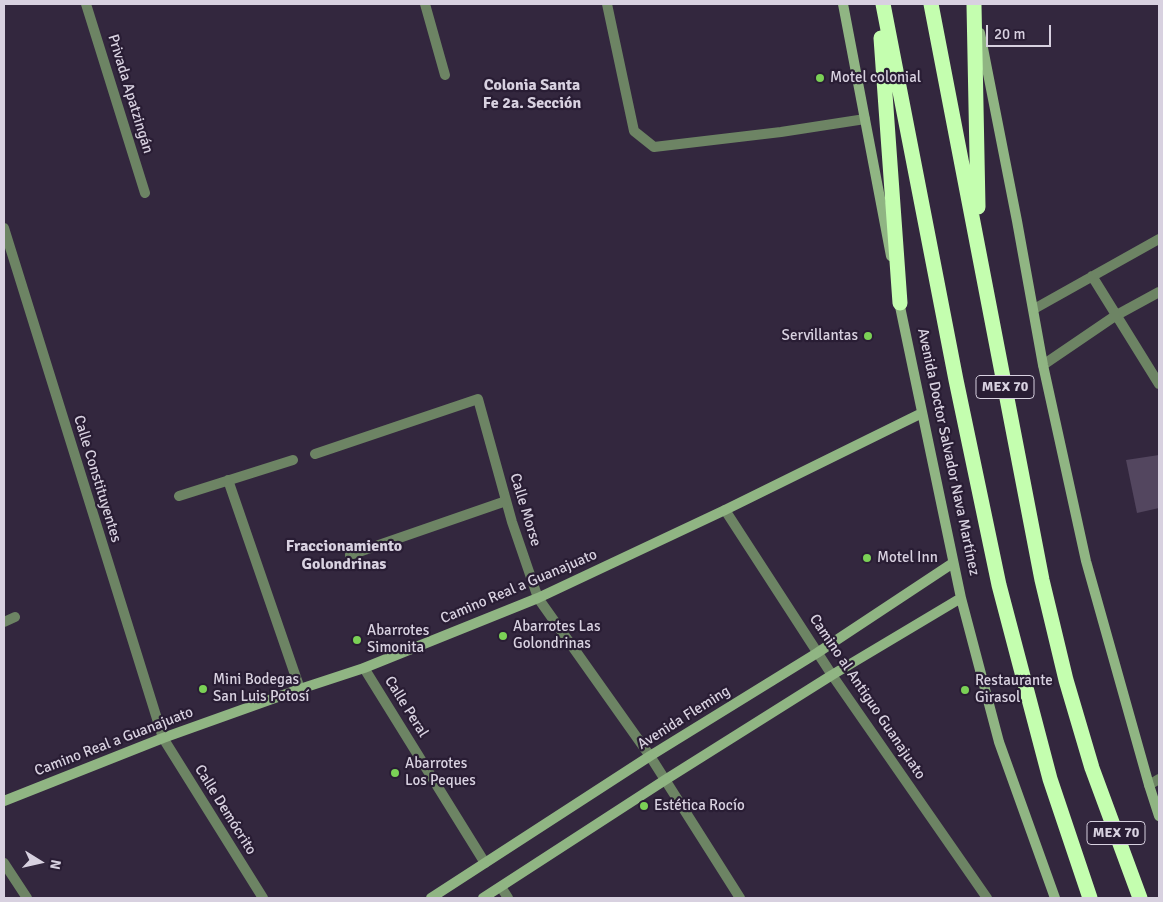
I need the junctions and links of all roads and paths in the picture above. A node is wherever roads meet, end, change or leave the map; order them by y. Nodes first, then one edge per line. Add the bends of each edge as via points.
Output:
1 (86, 4) edge
2 (425, 4) edge
3 (607, 4) edge
4 (843, 4) edge
5 (881, 4) edge
6 (931, 4) edge
7 (976, 4) edge
8 (445, 75) dead end
9 (865, 119) junction
10 (146, 193) dead end
11 (4, 228) edge
12 (1159, 239) edge
13 (978, 248) junction
14 (1092, 276) junction
15 (1159, 292) edge
16 (900, 303) junction
17 (1034, 309) junction
18 (1115, 316) junction
19 (1042, 366) junction
20 (1159, 384) edge
21 (922, 413) junction
22 (315, 454) dead end
23 (293, 460) dead end
24 (228, 480) junction
25 (179, 496) dead end
26 (506, 501) junction
27 (725, 510) junction
28 (350, 556) dead end
29 (953, 563) junction
30 (538, 598) junction
31 (961, 598) junction
32 (15, 618) dead end
33 (4, 622) edge
34 (817, 652) junction
35 (364, 668) junction
36 (832, 675) junction
37 (300, 689) junction
38 (162, 738) junction
39 (650, 756) junction
40 (1159, 779) edge
41 (665, 780) junction
42 (1149, 786) junction
43 (4, 801) edge
44 (1159, 816) edge
45 (4, 863) edge
46 (485, 863) junction
47 (500, 887) junction
48 (27, 898) edge
49 (263, 898) edge
50 (431, 898) edge
51 (483, 898) edge
52 (508, 898) edge
53 (740, 898) edge
54 (987, 898) edge
55 (1055, 898) edge
56 (1090, 898) edge
57 (1140, 898) edge

1 - 10 street, Privada Apatzingán
2 - 8 street
3 - 9 street via 634,131 654,147
4 - 9 street, Avenida Doctor Salvador Nava Martínez
5 - 16 highway
5 - 56 highway, Avenida Doctor Salvador Nava Martínez / MEX 70 via 997,576 1050,779
6 - 13 highway, MEX 70
7 - 13 highway
7 - 17 street
9 - 16 street, Avenida Doctor Salvador Nava Martínez
11 - 38 street, Calle Constituyentes
12 - 14 street
13 - 57 highway, MEX 70 via 1042,580 1066,680 1092,768
14 - 17 street
14 - 18 street
15 - 18 street
16 - 21 street, Avenida Doctor Salvador Nava Martínez
17 - 19 street
18 - 19 street
18 - 20 street
19 - 42 street via 1086,561
21 - 27 street, Camino Real a Guanajuato
21 - 29 street, Avenida Doctor Salvador Nava Martínez
22 - 26 street, Calle Morse via 478,399
23 - 24 street
24 - 25 street
24 - 37 street
26 - 28 street
26 - 30 street, Calle Morse
27 - 30 street, Camino Real a Guanajuato
27 - 34 street, Camino al Antiguo Guanajuato
29 - 31 street, Avenida Doctor Salvador Nava Martínez
29 - 34 street, Avenida Fleming
30 - 35 street, Camino Real a Guanajuato
30 - 39 street, Calle Morse
31 - 36 street
31 - 55 street, Avenida Doctor Salvador Nava Martínez via 999,742
32 - 33 street
34 - 36 street, Camino al Antiguo Guanajuato
34 - 39 street, Avenida Fleming
35 - 37 street, Camino Real a Guanajuato
35 - 46 street, Calle Peral
36 - 41 street
36 - 54 street, Camino al Antiguo Guanajuato
37 - 38 street, Camino Real a Guanajuato
38 - 43 street, Camino Real a Guanajuato
38 - 49 street, Calle Demócrito
39 - 41 street, Calle Morse
39 - 46 street, Avenida Fleming
40 - 42 street
41 - 47 street
41 - 53 street, Calle Morse
42 - 44 street
45 - 48 street
46 - 50 street, Avenida Fleming
47 - 51 street
47 - 52 street

